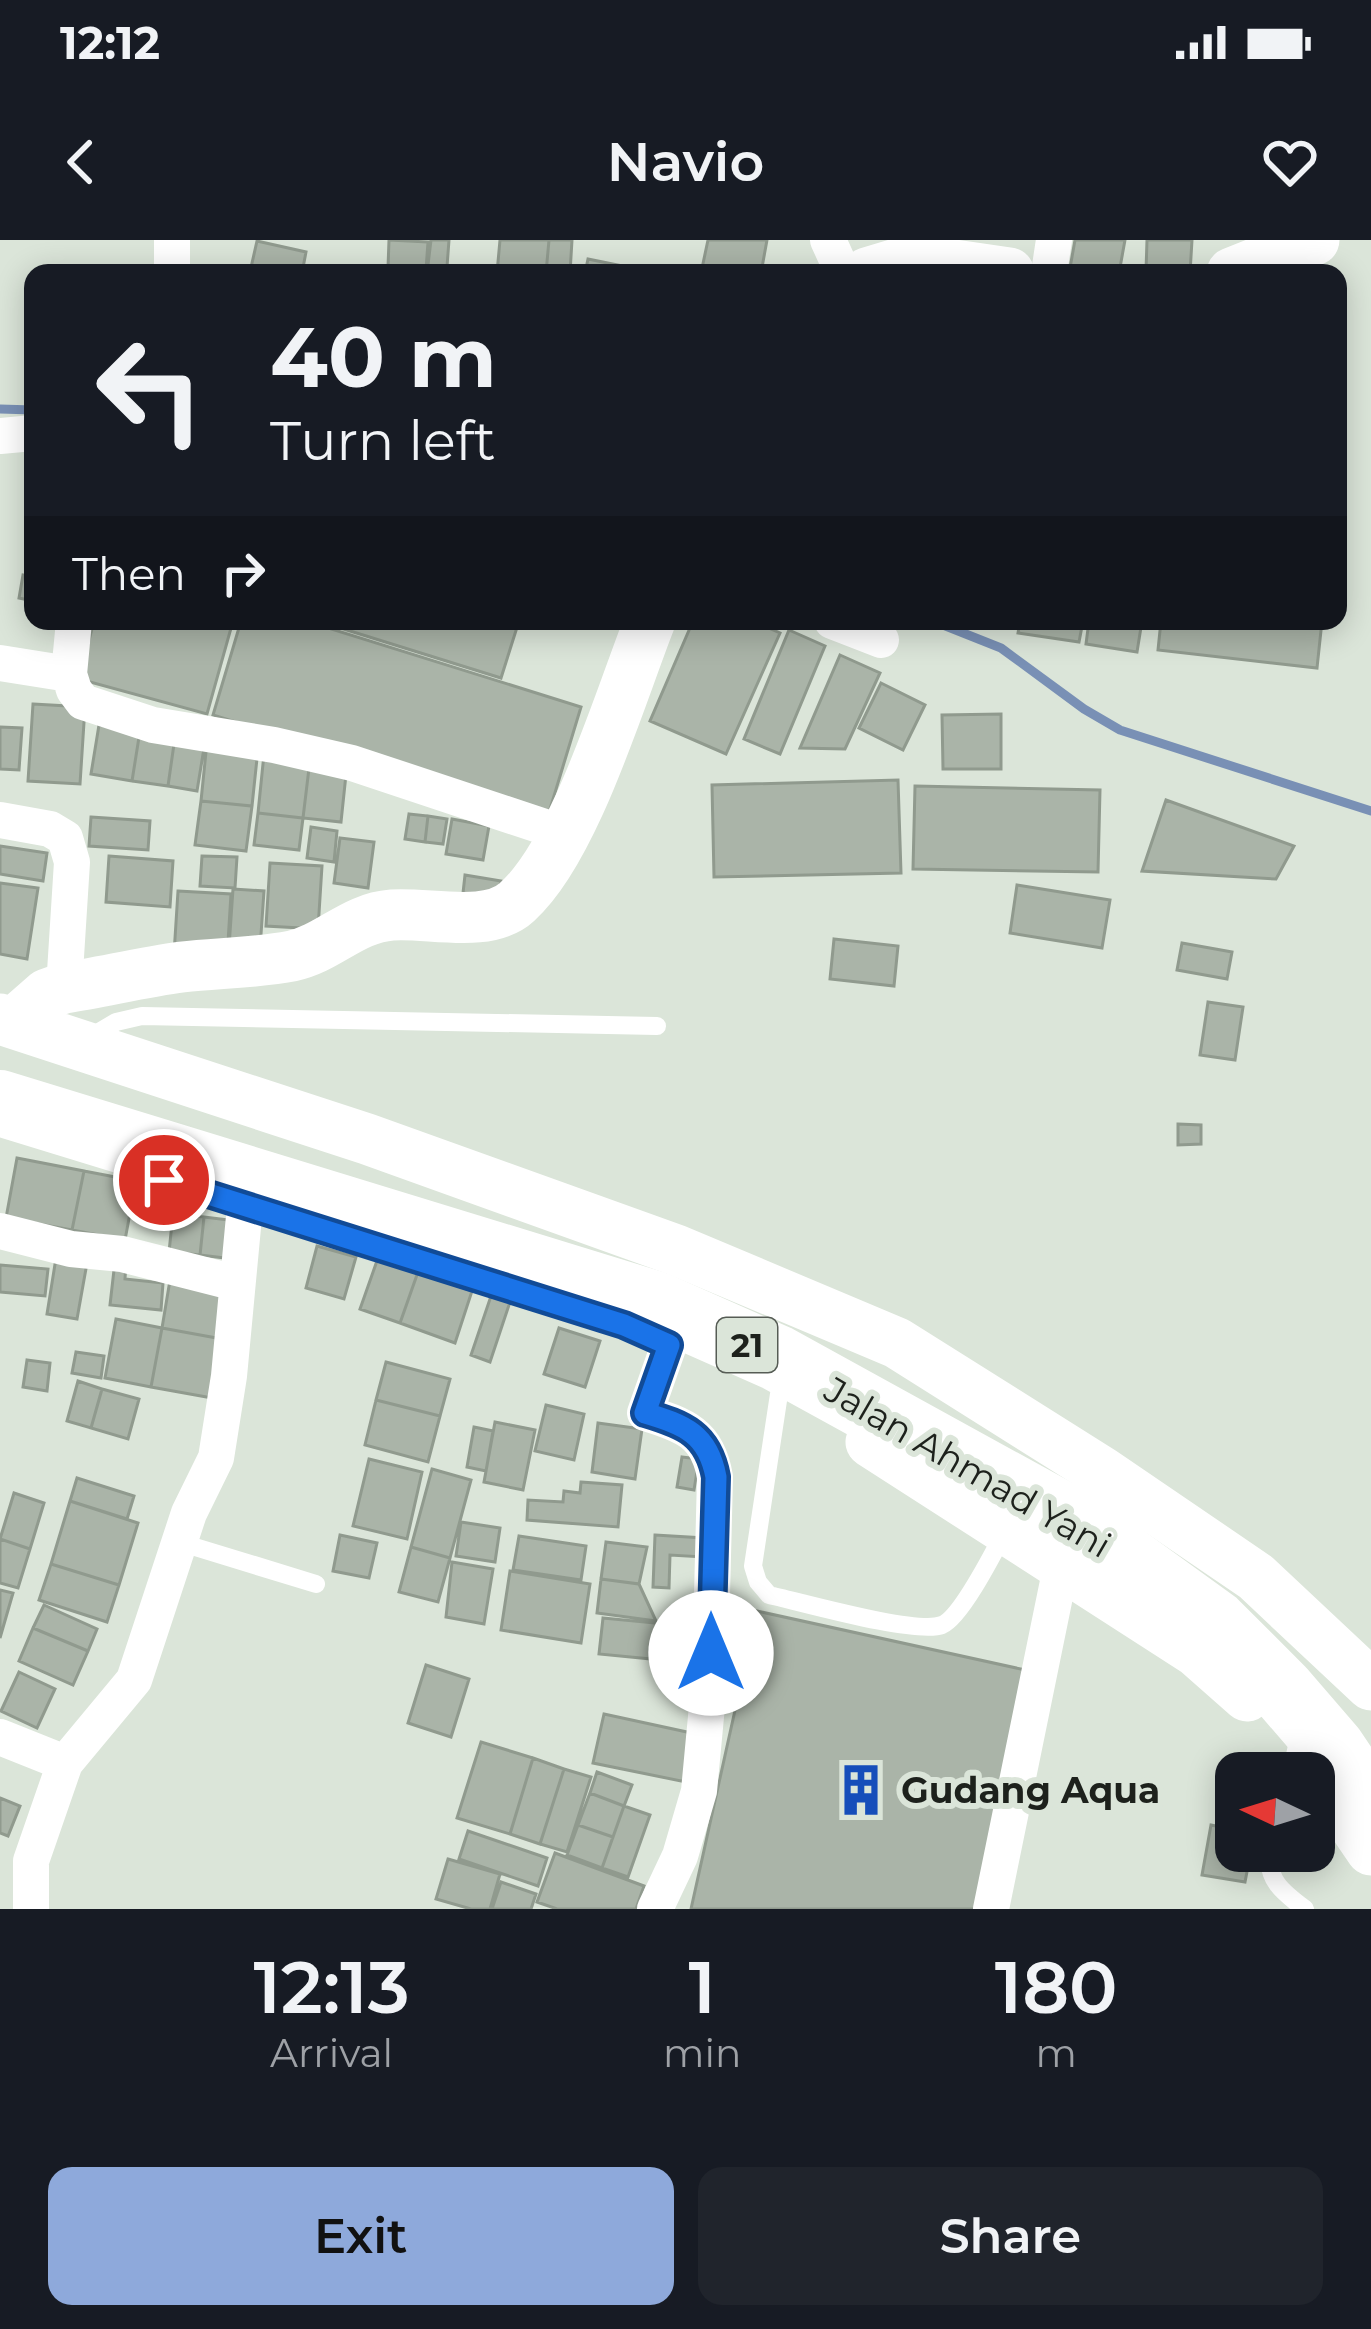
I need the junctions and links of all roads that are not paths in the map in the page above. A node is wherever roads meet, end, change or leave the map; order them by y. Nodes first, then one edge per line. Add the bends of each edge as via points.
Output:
1 (1314, 240) edge
2 (836, 254) edge
3 (947, 264) edge
4 (1254, 264) edge
5 (73, 630) edge
6 (646, 630) edge
7 (855, 630) edge
8 (881, 640) dead end
9 (0, 664) edge
10 (69, 674) junction
11 (0, 820) edge
12 (566, 834) junction
13 (64, 988) junction
14 (657, 1026) dead end
15 (5, 1034) edge
16 (80, 1043) junction
17 (0, 1103) edge
18 (0, 1129) edge
19 (245, 1206) junction
20 (0, 1231) edge
21 (236, 1283) junction
22 (669, 1345) junction
23 (779, 1394) junction
24 (1006, 1529) junction
25 (182, 1543) junction
26 (1063, 1562) junction
27 (316, 1584) dead end
28 (1371, 1685) edge
29 (1371, 1735) edge
30 (0, 1736) edge
31 (1287, 1752) edge
32 (65, 1763) junction
33 (1371, 1806) edge
34 (1335, 1808) edge
35 (1371, 1850) edge
36 (1271, 1872) edge
37 (31, 1909) edge
38 (655, 1909) edge
39 (991, 1909) edge
40 (1305, 1909) edge

1 - 4 street
2 - 3 street
5 - 10 street
6 - 12 street
7 - 8 street
9 - 10 street
10 - 12 street via 83,702 100,709 352,763
11 - 13 street via 65,838 72,862
12 - 13 street via 532,887 512,907 485,916 374,916 289,956
13 - 15 street
14 - 16 lane via 142,1016
15 - 16 street
15 - 29 highway, Jalan Ahmad Yani / 21 via 671,1268 799,1324 901,1378 1238,1603
16 - 28 street via 676,1250 897,1343 1256,1577
17 - 33 highway, Jalan Ahmad Yani / 21 via 655,1304 777,1358 1077,1523 1215,1623 1319,1733
18 - 19 street
19 - 21 street
19 - 22 street
20 - 21 street
21 - 25 street via 216,1458
22 - 23 street
22 - 38 street via 645,1413 693,1433 711,1451 716,1477 699,1791
23 - 24 street
23 - 24 lane via 753,1566 769,1595 915,1627 942,1625
24 - 26 street
25 - 27 lane
25 - 32 street via 134,1680
26 - 31 street via 1196,1651
26 - 39 street
30 - 32 street
32 - 37 street via 31,1861
34 - 35 street
36 - 40 lane via 1277,1888

